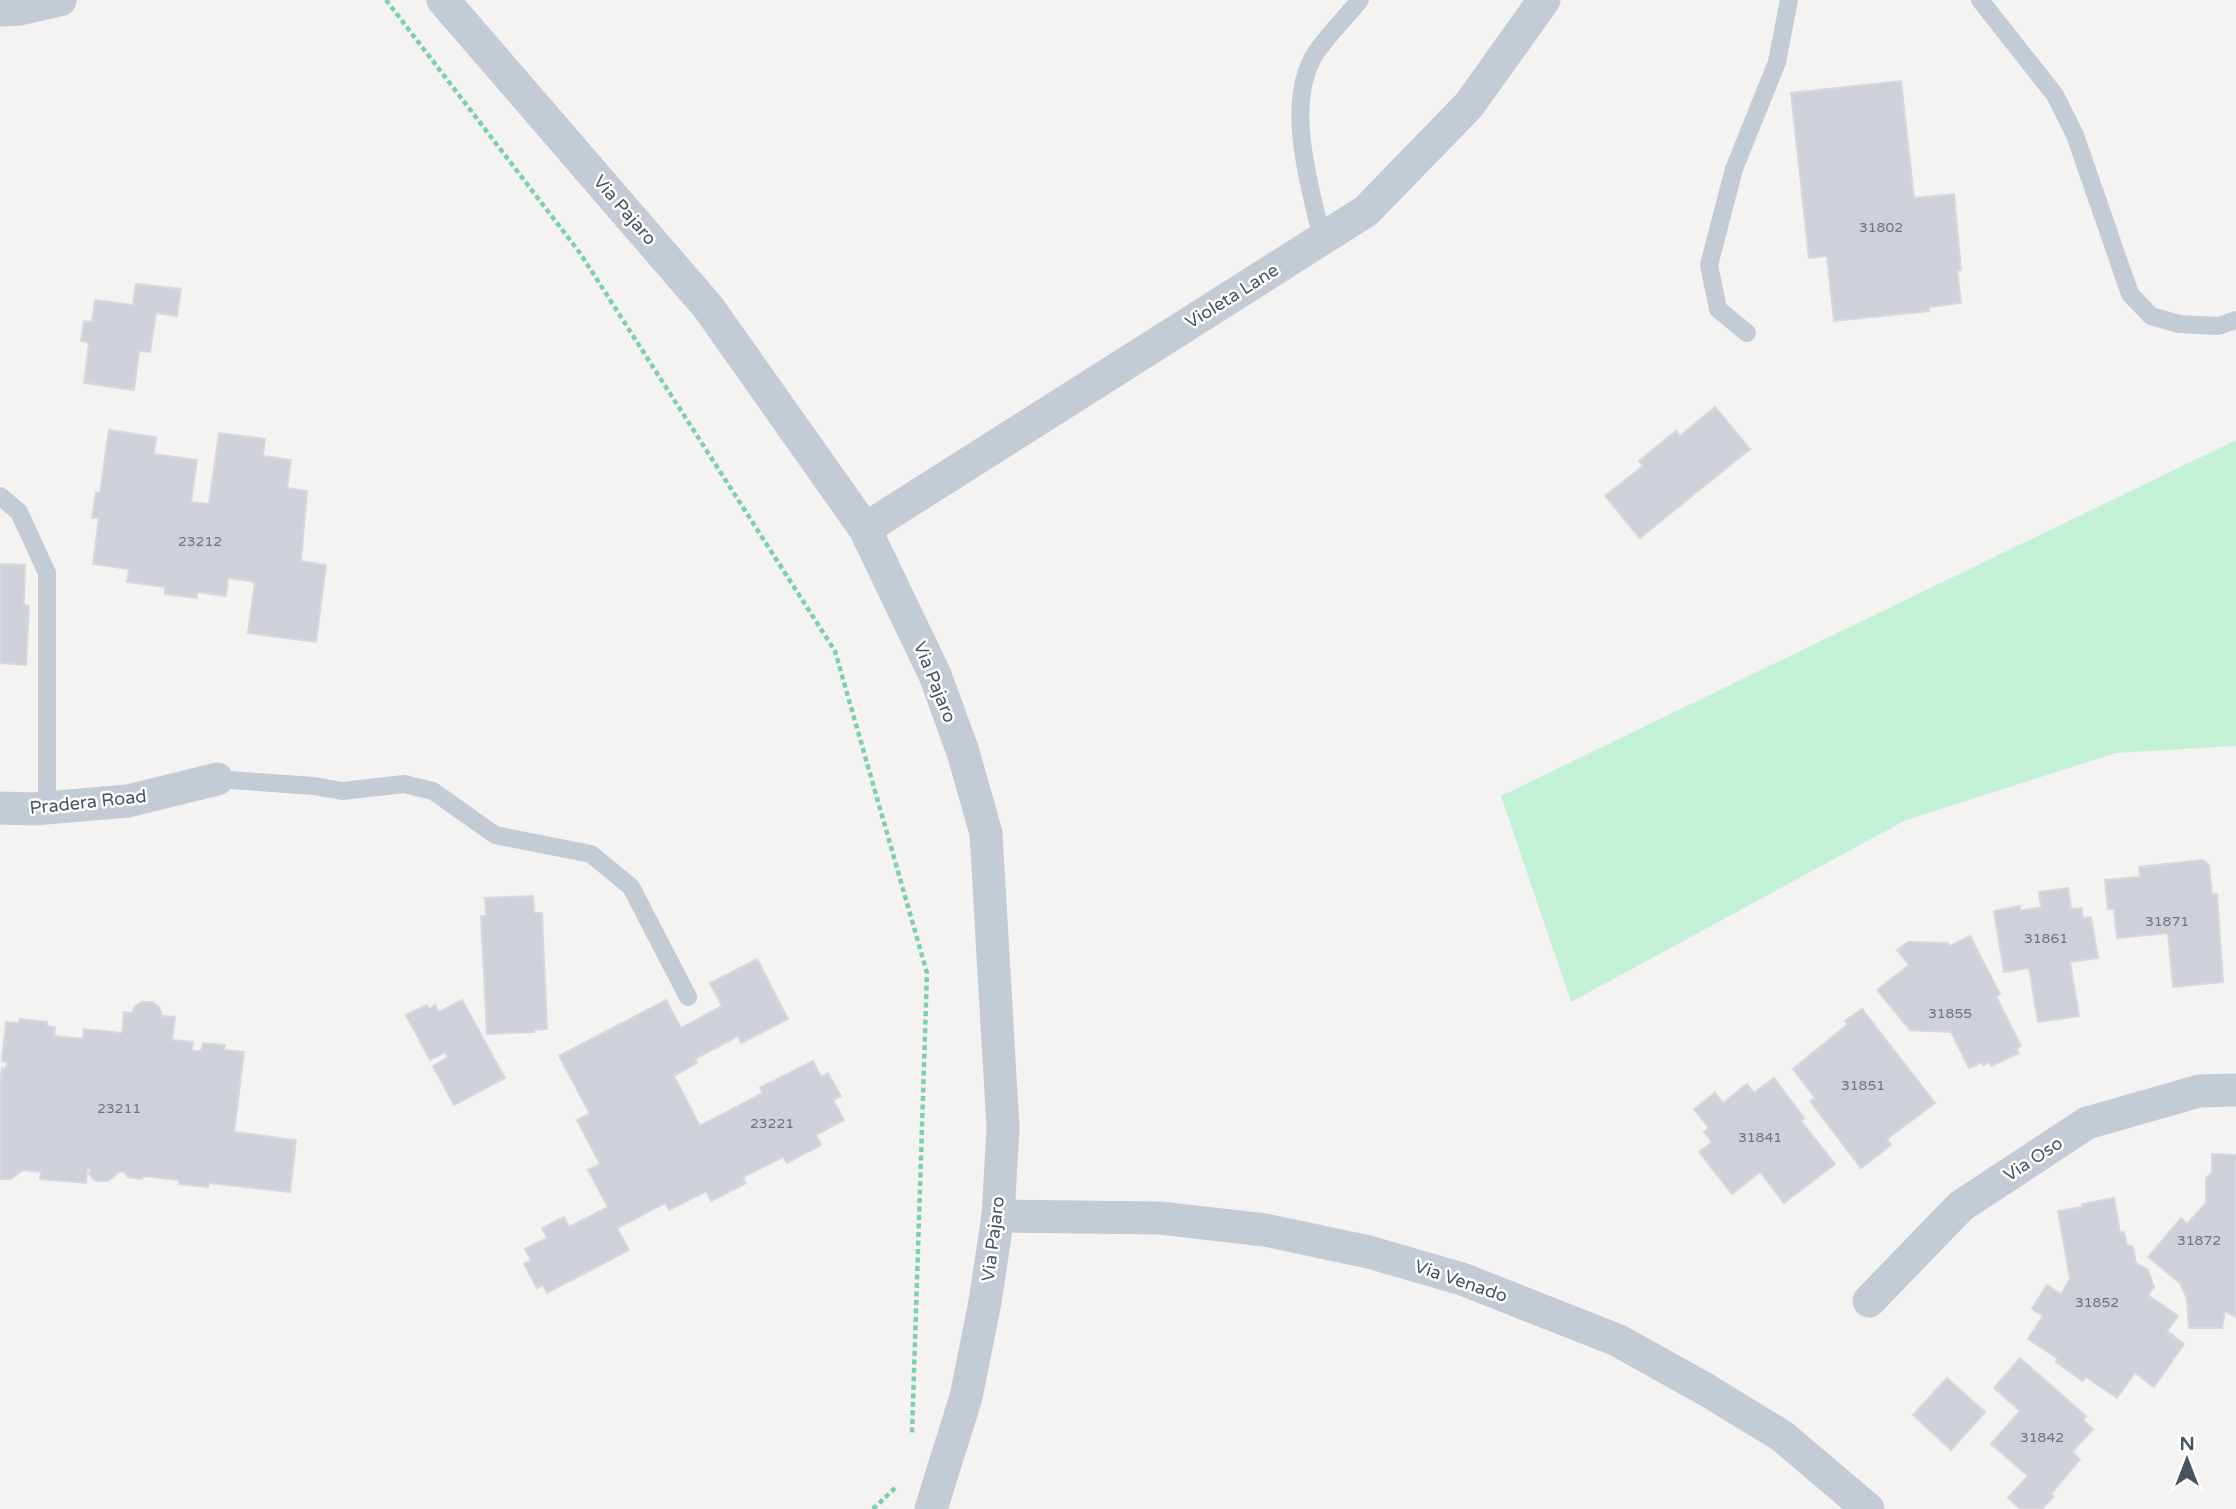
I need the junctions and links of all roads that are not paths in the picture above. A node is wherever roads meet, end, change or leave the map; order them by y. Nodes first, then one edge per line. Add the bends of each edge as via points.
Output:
1 (61, 0) edge
2 (443, 0) edge
3 (1360, 0) edge
4 (1544, 0) edge
5 (1788, 0) edge
6 (1980, 0) edge
7 (0, 10) edge
8 (1322, 239) junction
9 (2236, 320) edge
10 (1747, 333) dead end
11 (0, 496) edge
12 (865, 529) junction
13 (217, 779) joint
14 (0, 808) edge
15 (47, 808) junction
16 (688, 997) dead end
17 (2236, 1090) edge
18 (998, 1216) junction
19 (1869, 1301) dead end
20 (931, 1509) edge
21 (1868, 1509) edge

1 - 7 street
2 - 12 street, Via Pajaro via 708,307
3 - 8 lane via 1315,56 1301,93 1300,136
4 - 8 street, Violeta Lane via 1469,105 1366,211
5 - 10 lane via 1777,62 1734,169 1709,265 1718,309
6 - 9 lane via 2055,95 2075,135 2130,295 2151,317 2179,324 2218,326
8 - 12 street, Violeta Lane
11 - 15 lane via 19,512 47,573
12 - 18 street, Via Pajaro via 934,675 986,832 1003,1128
13 - 15 street, Pradera Road via 128,801
13 - 16 lane via 342,791 404,784 433,791 495,835 591,854 631,887
14 - 15 street, Pradera Road
17 - 19 street, Via Oso via 2199,1091 2087,1123 1961,1206
18 - 20 street, Via Pajaro via 966,1397
18 - 21 street, Via Venado via 1160,1219 1265,1230 1369,1252 1462,1279 1617,1340 1705,1389 1782,1436

